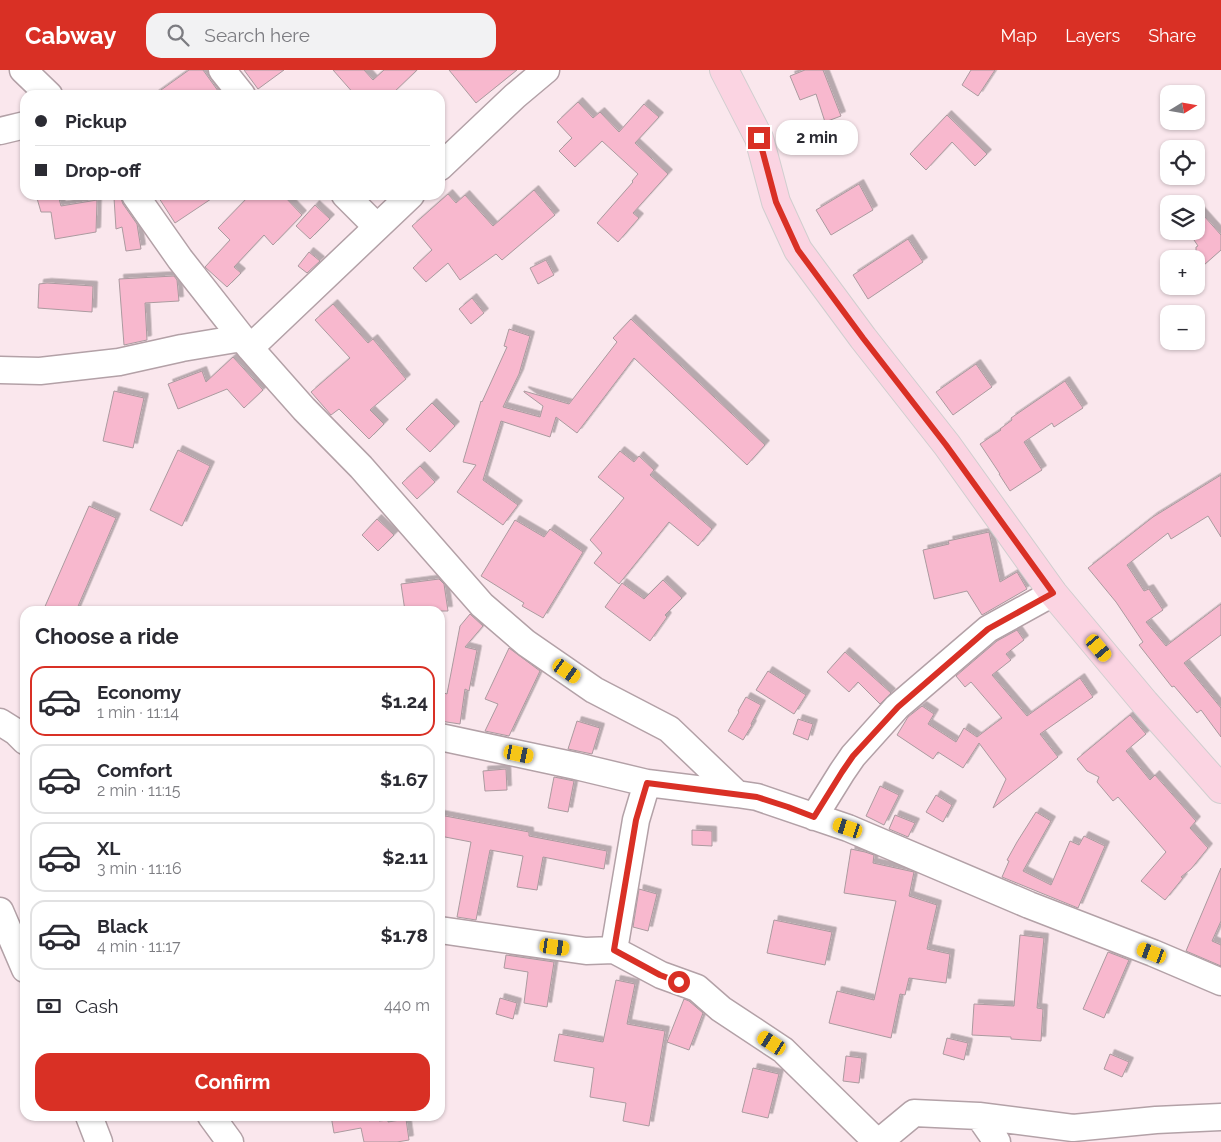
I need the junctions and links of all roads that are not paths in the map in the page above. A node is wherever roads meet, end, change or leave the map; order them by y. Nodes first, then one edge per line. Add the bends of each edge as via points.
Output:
1 (23, 70) edge
2 (222, 70) edge
3 (546, 70) edge
4 (724, 70) edge
5 (46, 90) edge
6 (238, 90) edge
7 (20, 126) edge
8 (0, 131) edge
9 (445, 162) edge
10 (139, 200) edge
11 (351, 200) edge
12 (406, 200) edge
13 (377, 227) junction
14 (246, 343) junction
15 (0, 370) edge
16 (1053, 593) junction
17 (0, 722) edge
18 (20, 736) edge
19 (445, 738) edge
20 (647, 783) junction
21 (1221, 789) edge
22 (738, 794) junction
23 (814, 817) junction
24 (0, 911) edge
25 (445, 931) edge
26 (614, 950) junction
27 (20, 957) edge
28 (1221, 982) edge
29 (979, 1116) junction
30 (1221, 1117) edge
31 (91, 1121) edge
32 (215, 1121) edge
33 (99, 1142) edge
34 (230, 1142) edge
35 (878, 1142) edge
36 (997, 1142) edge

1 - 5 street
2 - 6 street
3 - 9 street
4 - 16 main road via 759,138 776,202 798,250
7 - 8 street
10 - 14 street
11 - 13 street
12 - 13 street
13 - 14 street
14 - 15 street via 182,348 119,362 40,371
14 - 22 street via 482,605 526,643 594,690 669,729
16 - 21 main road
16 - 23 street via 988,629 898,707 853,756
17 - 18 street
19 - 20 street
20 - 22 street
20 - 26 street via 636,820
22 - 23 street via 757,797
23 - 28 street via 848,828
24 - 27 street
25 - 26 street via 586,951
26 - 35 street via 660,975 697,988 783,1050
29 - 30 street via 1072,1128
29 - 35 street via 914,1113
29 - 36 street
31 - 33 street
32 - 34 street

